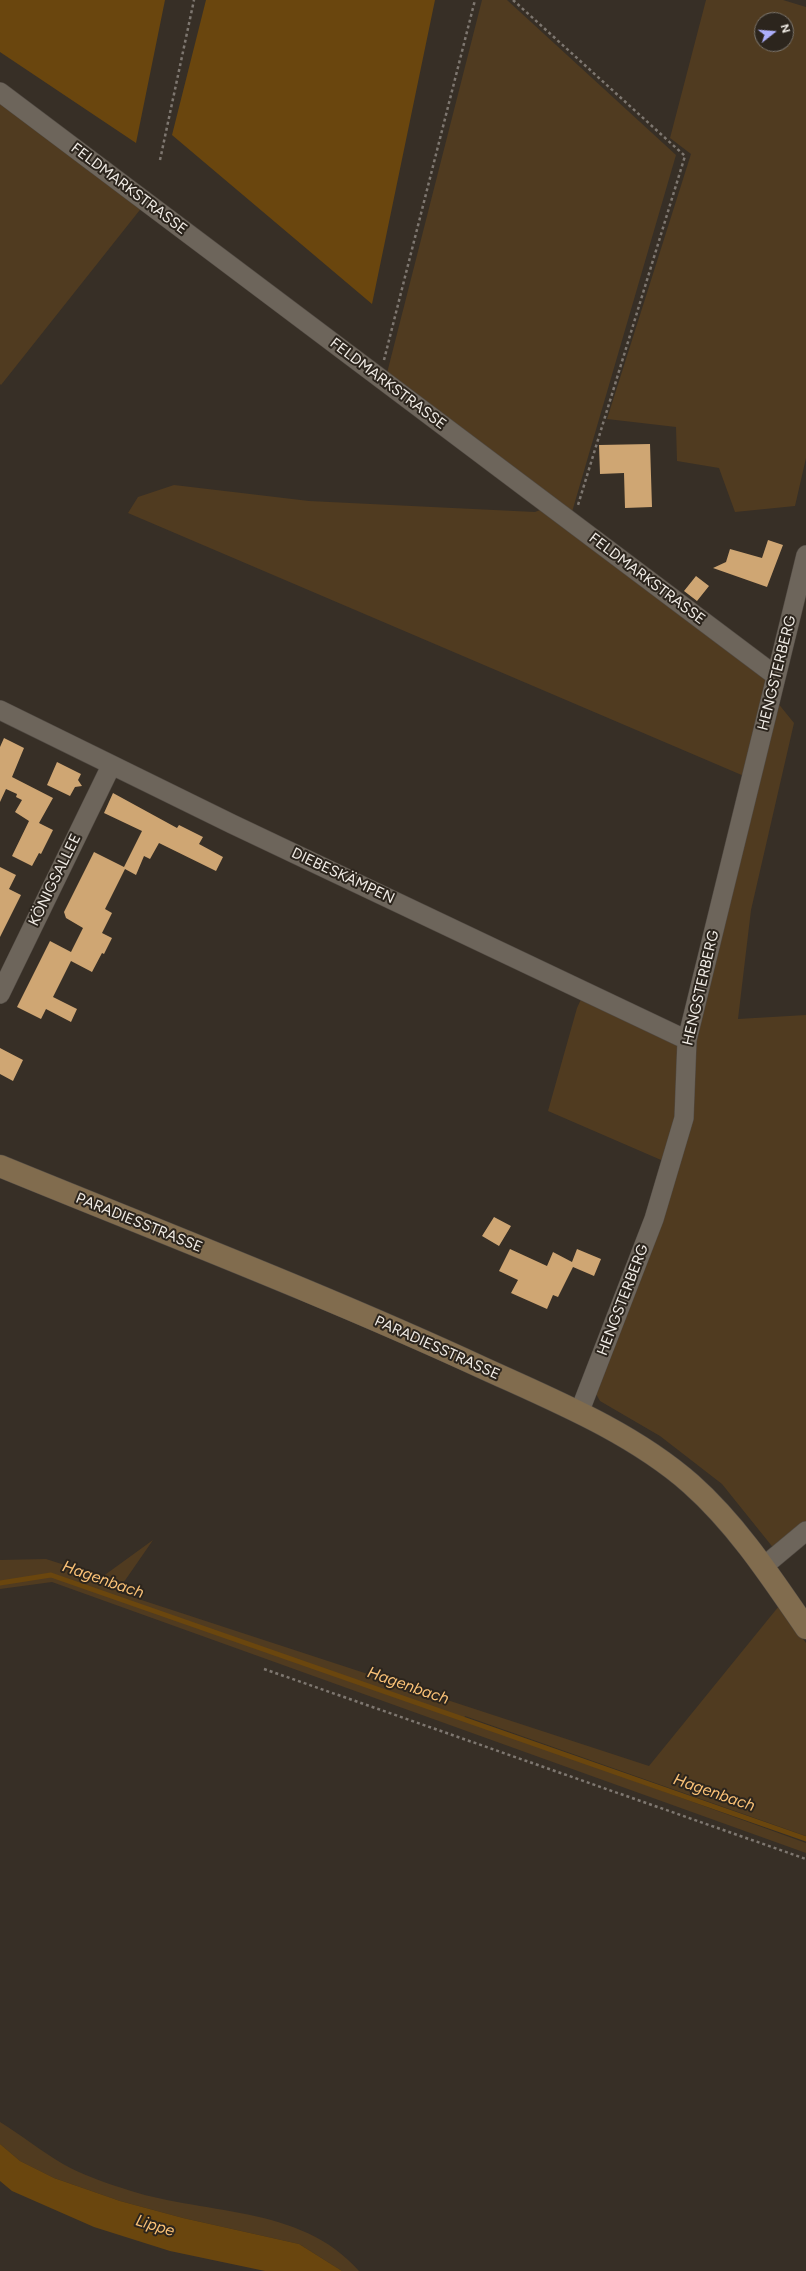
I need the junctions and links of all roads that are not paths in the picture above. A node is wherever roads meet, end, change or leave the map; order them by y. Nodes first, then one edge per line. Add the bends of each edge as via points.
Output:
1 (0, 92) edge
2 (806, 555) edge
3 (776, 676) junction
4 (0, 710) edge
5 (111, 766) junction
6 (0, 994) edge
7 (687, 1040) junction
8 (0, 1166) edge
9 (580, 1413) junction
10 (806, 1531) edge
11 (764, 1566) junction
12 (806, 1628) edge

1 - 3 street, FELDMARKSTRASSE
2 - 3 street, HENGSTERBERG
3 - 7 street, HENGSTERBERG
4 - 5 street, DIEBESKÄMPEN
5 - 6 street, KÖNIGSALLEE
5 - 7 street, DIEBESKÄMPEN
7 - 9 street, HENGSTERBERG via 684,1118 654,1219
8 - 9 main road, PARADIESSTRASSE via 416,1337
9 - 11 main road, PARADIESSTRASSE via 650,1453 690,1483 725,1517
10 - 11 street
11 - 12 main road, PARADIESSTRASSE

